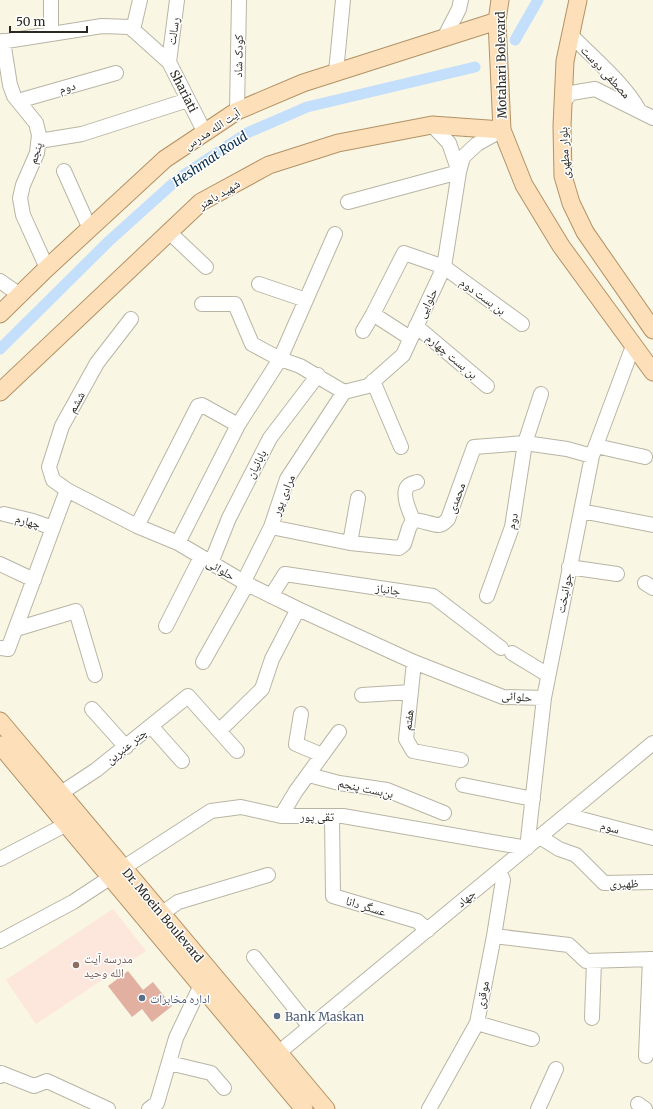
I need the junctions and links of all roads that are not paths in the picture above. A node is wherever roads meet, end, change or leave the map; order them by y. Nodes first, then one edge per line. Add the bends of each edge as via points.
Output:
1 (51, 0) edge
2 (140, 0) edge
3 (177, 0) edge
4 (239, 0) edge
5 (343, 0) edge
6 (461, 0) edge
7 (500, 0) edge
8 (578, 0) edge
9 (497, 21) junction
10 (133, 30) junction
11 (51, 34) junction
12 (571, 35) junction
13 (444, 38) junction
14 (1, 41) edge
15 (169, 62) junction
16 (336, 72) junction
17 (116, 73) dead end
18 (188, 100) junction
19 (18, 101) junction
20 (563, 102) junction
21 (639, 110) junction
22 (237, 111) junction
23 (653, 118) edge
24 (432, 125) junction
25 (502, 130) junction
26 (205, 133) junction
27 (39, 141) junction
28 (64, 171) dead end
29 (459, 172) junction
30 (348, 202) dead end
31 (90, 228) junction
32 (169, 232) junction
33 (335, 234) dead end
34 (206, 267) dead end
35 (444, 267) junction
36 (47, 268) junction
37 (0, 281) edge
38 (259, 284) dead end
39 (20, 295) junction
40 (306, 300) junction
41 (202, 304) dead end
42 (0, 314) edge
43 (373, 314) junction
44 (131, 319) dead end
45 (522, 324) dead end
46 (653, 330) edge
47 (363, 331) dead end
48 (413, 332) junction
49 (633, 346) junction
50 (280, 359) junction
51 (653, 372) edge
52 (318, 375) junction
53 (373, 381) junction
54 (488, 386) dead end
55 (0, 392) edge
56 (344, 392) junction
57 (541, 394) dead end
58 (238, 425) junction
59 (525, 443) junction
60 (401, 447) dead end
61 (594, 451) junction
62 (645, 457) dead end
63 (417, 482) dead end
64 (66, 490) junction
65 (358, 498) dead end
66 (581, 511) junction
67 (4, 514) dead end
68 (413, 520) junction
69 (653, 525) edge
70 (137, 526) junction
71 (271, 527) junction
72 (53, 528) junction
73 (178, 543) junction
74 (350, 543) junction
75 (206, 560) junction
76 (0, 564) edge
77 (569, 567) junction
78 (617, 574) dead end
79 (34, 580) junction
80 (245, 583) junction
81 (272, 596) junction
82 (487, 596) dead end
83 (298, 609) junction
84 (166, 626) dead end
85 (16, 629) junction
86 (0, 648) edge
87 (204, 662) dead end
88 (414, 662) junction
89 (95, 674) dead end
90 (548, 675) junction
91 (411, 692) junction
92 (362, 695) dead end
93 (544, 698) junction
94 (92, 709) dead end
95 (300, 714) dead end
96 (0, 721) edge
97 (151, 726) junction
98 (219, 731) junction
99 (339, 732) dead end
100 (653, 744) edge
101 (0, 745) edge
102 (126, 746) junction
103 (237, 751) dead end
104 (322, 755) junction
105 (461, 760) dead end
106 (182, 761) dead end
107 (309, 775) junction
108 (463, 785) dead end
109 (61, 794) junction
110 (532, 799) junction
111 (444, 813) dead end
112 (566, 815) junction
113 (281, 816) junction
114 (332, 816) junction
115 (67, 824) junction
116 (540, 837) junction
117 (653, 838) edge
118 (527, 848) junction
119 (0, 859) edge
120 (499, 871) junction
121 (117, 873) junction
122 (268, 875) dead end
123 (653, 882) edge
124 (162, 914) junction
125 (428, 930) junction
126 (494, 936) junction
127 (0, 941) edge
128 (254, 958) dead end
129 (652, 959) edge
130 (594, 961) junction
131 (201, 985) junction
132 (592, 1018) dead end
133 (477, 1023) junction
134 (310, 1027) junction
135 (532, 1039) dead end
136 (646, 1056) dead end
137 (272, 1058) junction
138 (169, 1063) junction
139 (556, 1069) dead end
140 (0, 1076) edge
141 (224, 1088) dead end
142 (108, 1109) edge
143 (149, 1109) edge
144 (304, 1109) edge
145 (326, 1109) edge
146 (429, 1109) edge
147 (538, 1109) edge

1 - 11 street
2 - 10 street
3 - 15 street, رسالت
4 - 22 street, کودک شاد
5 - 16 street
6 - 13 street
7 - 9 main road, Motahari Bolevard
8 - 12 main road, بلوار مطهری
9 - 13 main road, آیت الله مدرس
9 - 25 main road, Motahari Bolevard
10 - 11 street via 130,27 102,26
10 - 15 street, Shariati
11 - 14 street
12 - 20 main road, بلوار مطهری via 565,61
12 - 21 street, مصطفی دوست via 622,87
13 - 16 main road, آیت الله مدرس
14 - 19 street, پنجم via 10,85
15 - 18 street, Shariati
16 - 22 main road, آیت الله مدرس
17 - 19 street, دوم
18 - 26 street, Shariati
18 - 27 street via 82,134
19 - 27 street, پنجم via 36,123
20 - 21 street, مصطفی دوست via 571,93 594,89
20 - 46 main road, بلوار مطهری via 563,176 571,203 584,232
21 - 23 street, مصطفی دوست
22 - 26 main road, آیت الله مدرس
24 - 25 main road, شهید باهنر
24 - 29 street via 449,143
24 - 32 main road, شهید باهنر via 338,143 269,165 200,202
25 - 29 street, حلوایی via 477,144 463,157
25 - 49 main road via 524,185 560,246
26 - 31 main road, آیت الله مدرس via 165,159
27 - 36 street, پنجم via 20,198 23,215
28 - 31 street
29 - 30 street
29 - 35 street, حلوایی
31 - 36 main road, آیت الله مدرس
32 - 34 street
32 - 55 main road, شهید باهنر
33 - 40 street
35 - 43 street, بن بست دوم via 404,253
35 - 45 street, بن بست دوم
35 - 48 street, حلوایی
36 - 39 main road, آیت الله مدرس
37 - 39 street
38 - 40 street
39 - 42 main road, آیت الله مدرس
40 - 50 street
41 - 50 street via 235,304 252,344
43 - 47 street
43 - 48 street, بن بست چهارم
44 - 64 street, ششم via 97,363 62,426 49,467 53,480
48 - 53 street, حلوایی via 403,355
48 - 54 street, بن بست چهارم
49 - 51 main road
49 - 61 street, جوانبخت
50 - 52 street
50 - 58 street
52 - 56 street
52 - 75 street, بابائیان via 270,438
53 - 56 street, حلوایی via 368,386
53 - 60 street
56 - 71 street, مرادی پور via 287,479
57 - 59 street, دوم
58 - 70 street via 202,405 198,406
58 - 73 street
59 - 61 street, محمدی
59 - 68 street, محمدی via 474,447 448,519 440,525
59 - 82 street, دوم via 512,527
61 - 62 street, محمدی
61 - 66 street, جوانبخت
63 - 68 street via 406,489 406,499
64 - 70 street, حلوائی
64 - 72 street
65 - 74 street
66 - 69 street
66 - 77 street, جوانبخت
67 - 72 street, چهارم
68 - 74 street via 404,544 399,548
70 - 73 street, حلوائی
71 - 74 street
71 - 80 street, مرادی پور
72 - 79 street
73 - 75 street, حلوائی
75 - 80 street, حلوائی
75 - 84 street, بابائیان
76 - 79 street
77 - 78 street
77 - 90 street, جوانبخت
79 - 85 street
80 - 81 street, حلوائی
80 - 87 street, مرادی پور
81 - 83 street, حلوائی
81 - 90 street, جانباز via 285,574 432,596 506,651
83 - 88 street, حلوائی
83 - 98 street via 272,659 262,689
85 - 86 street via 8,649
85 - 89 street via 76,611
88 - 91 street, هفتم
88 - 93 street, حلوائی via 503,697
90 - 93 street, جوانبخت
91 - 92 street
91 - 105 street, هفتم via 406,739 413,751
93 - 110 street, جوانبخت
94 - 102 street
95 - 104 street via 296,744
96 - 109 main road, Dr. Moein Boulevard
97 - 98 street, چتر عنبرین via 188,696
97 - 102 street, چتر عنبرین
97 - 106 street
98 - 103 street
99 - 104 street
100 - 112 street, جهاد
101 - 115 main road, Dr. Moein Boulevard
102 - 109 street, چتر عنبرین
104 - 107 street
107 - 111 street, بن‌بست پنجم via 339,783 387,790
107 - 113 street
108 - 110 street
109 - 121 main road, Dr. Moein Boulevard
110 - 118 street, جوانبخت
112 - 116 street, جهاد
112 - 117 street, سوم
113 - 114 street, تقی پور
113 - 121 street, تقی پور via 241,807 211,811
114 - 118 street, تقی پور
114 - 125 street, عسگر دانا via 333,896 417,921
115 - 119 street
115 - 121 main road, Dr. Moein Boulevard
116 - 118 street, جهاد
116 - 123 street, ظهیری via 559,849 576,855 604,883
118 - 120 street, جهاد
120 - 125 street, جهاد
120 - 126 street, موقری via 503,880
121 - 124 main road, Dr. Moein Boulevard
121 - 127 street, تقی پور via 73,902
121 - 131 main road, Dr. Moein Boulevard
122 - 124 street via 178,902
124 - 137 main road, Dr. Moein Boulevard
125 - 134 street, جهاد
126 - 130 street via 569,945 586,961
126 - 133 street, موقری
128 - 134 street
129 - 130 street
129 - 136 street
130 - 132 street
131 - 137 main road, Dr. Moein Boulevard
131 - 138 street via 176,1038
133 - 135 street
133 - 146 street, موقری
134 - 137 street, جهاد
137 - 144 main road, Dr. Moein Boulevard
137 - 145 main road, Dr. Moein Boulevard
138 - 141 street via 211,1074
138 - 143 street via 157,1103
139 - 147 street
140 - 142 street via 1,1073 34,1086 47,1081

